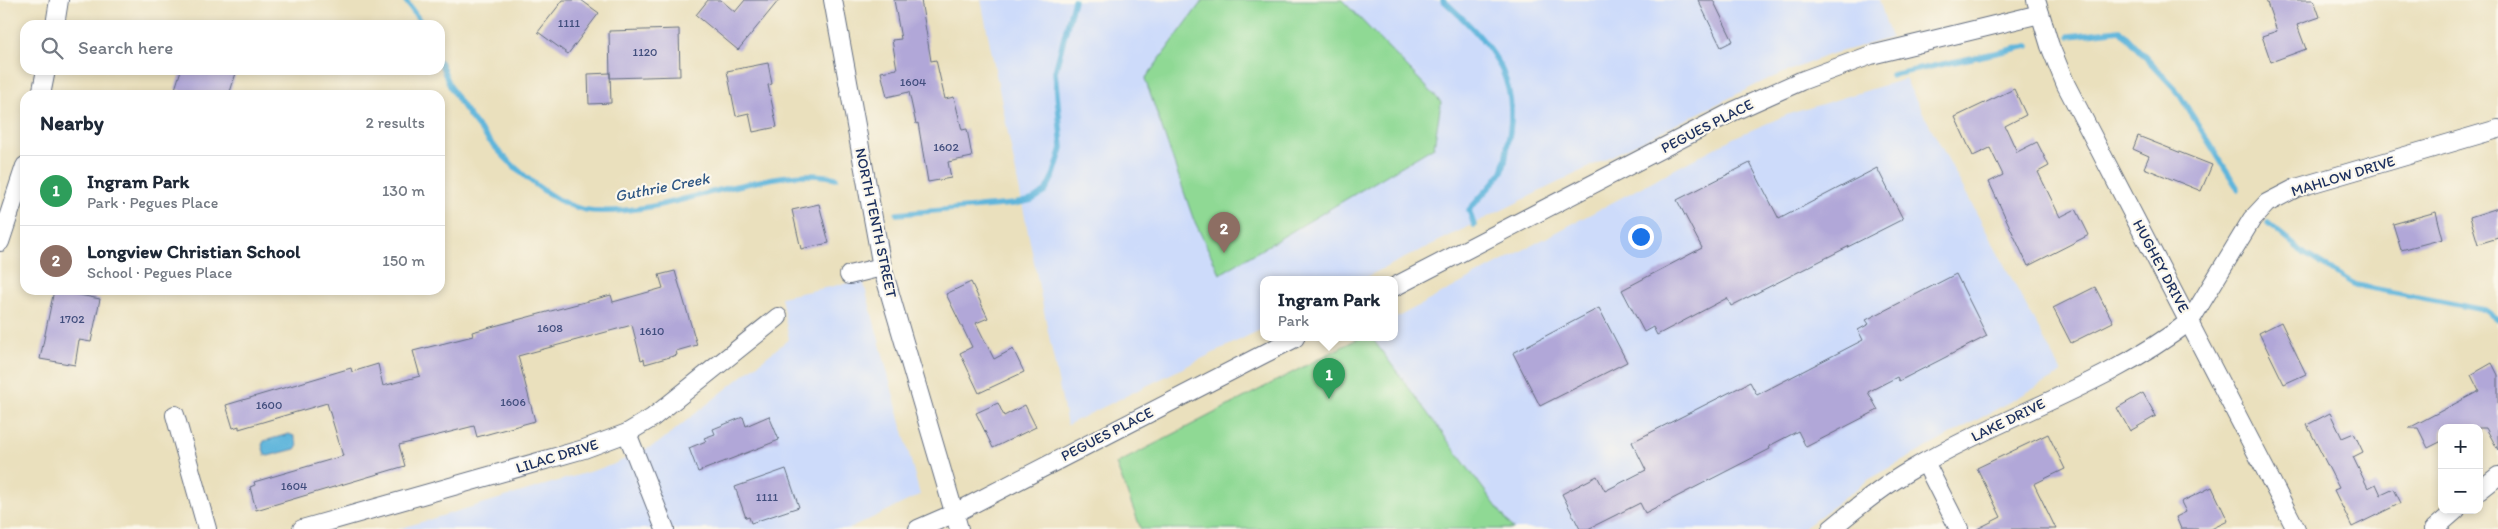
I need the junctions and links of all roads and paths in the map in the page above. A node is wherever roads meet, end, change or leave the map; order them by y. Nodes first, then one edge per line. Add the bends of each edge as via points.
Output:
1 (60, 0) edge
2 (833, 0) edge
3 (2038, 7) edge
4 (55, 20) edge
5 (45, 75) edge
6 (42, 90) edge
7 (2498, 129) edge
8 (20, 181) edge
9 (0, 242) edge
10 (882, 268) junction
11 (849, 275) dead end
12 (1398, 285) edge
13 (778, 317) dead end
14 (2190, 321) junction
15 (1289, 341) edge
16 (175, 415) dead end
17 (627, 432) junction
18 (1926, 462) junction
19 (2498, 476) edge
20 (2483, 488) edge
21 (2451, 514) edge
22 (957, 521) edge
23 (207, 529) edge
24 (302, 529) edge
25 (665, 529) edge
26 (918, 529) edge
27 (1832, 529) edge
28 (1959, 529) edge
29 (2296, 529) edge
30 (2434, 529) edge

1 - 4 street
2 - 10 street, NORTH TENTH STREET
3 - 12 street, PEGUES PLACE via 1871,55 1801,81 1734,111
3 - 14 street, HUGHEY DRIVE via 2064,80
5 - 6 street
7 - 14 street, MAHLOW DRIVE via 2296,188 2275,198 2259,211 2241,234
8 - 9 street
10 - 11 street
10 - 22 street, NORTH TENTH STREET
13 - 17 street, LILAC DRIVE via 652,418
14 - 18 street, LAKE DRIVE via 2140,356
14 - 29 street, HUGHEY DRIVE
15 - 22 street, PEGUES PLACE
16 - 23 street
17 - 24 street, LILAC DRIVE via 584,449
17 - 25 street
18 - 27 street, LAKE DRIVE via 1903,475
18 - 28 street
19 - 20 street
21 - 30 street
22 - 26 street, PEGUES PLACE

